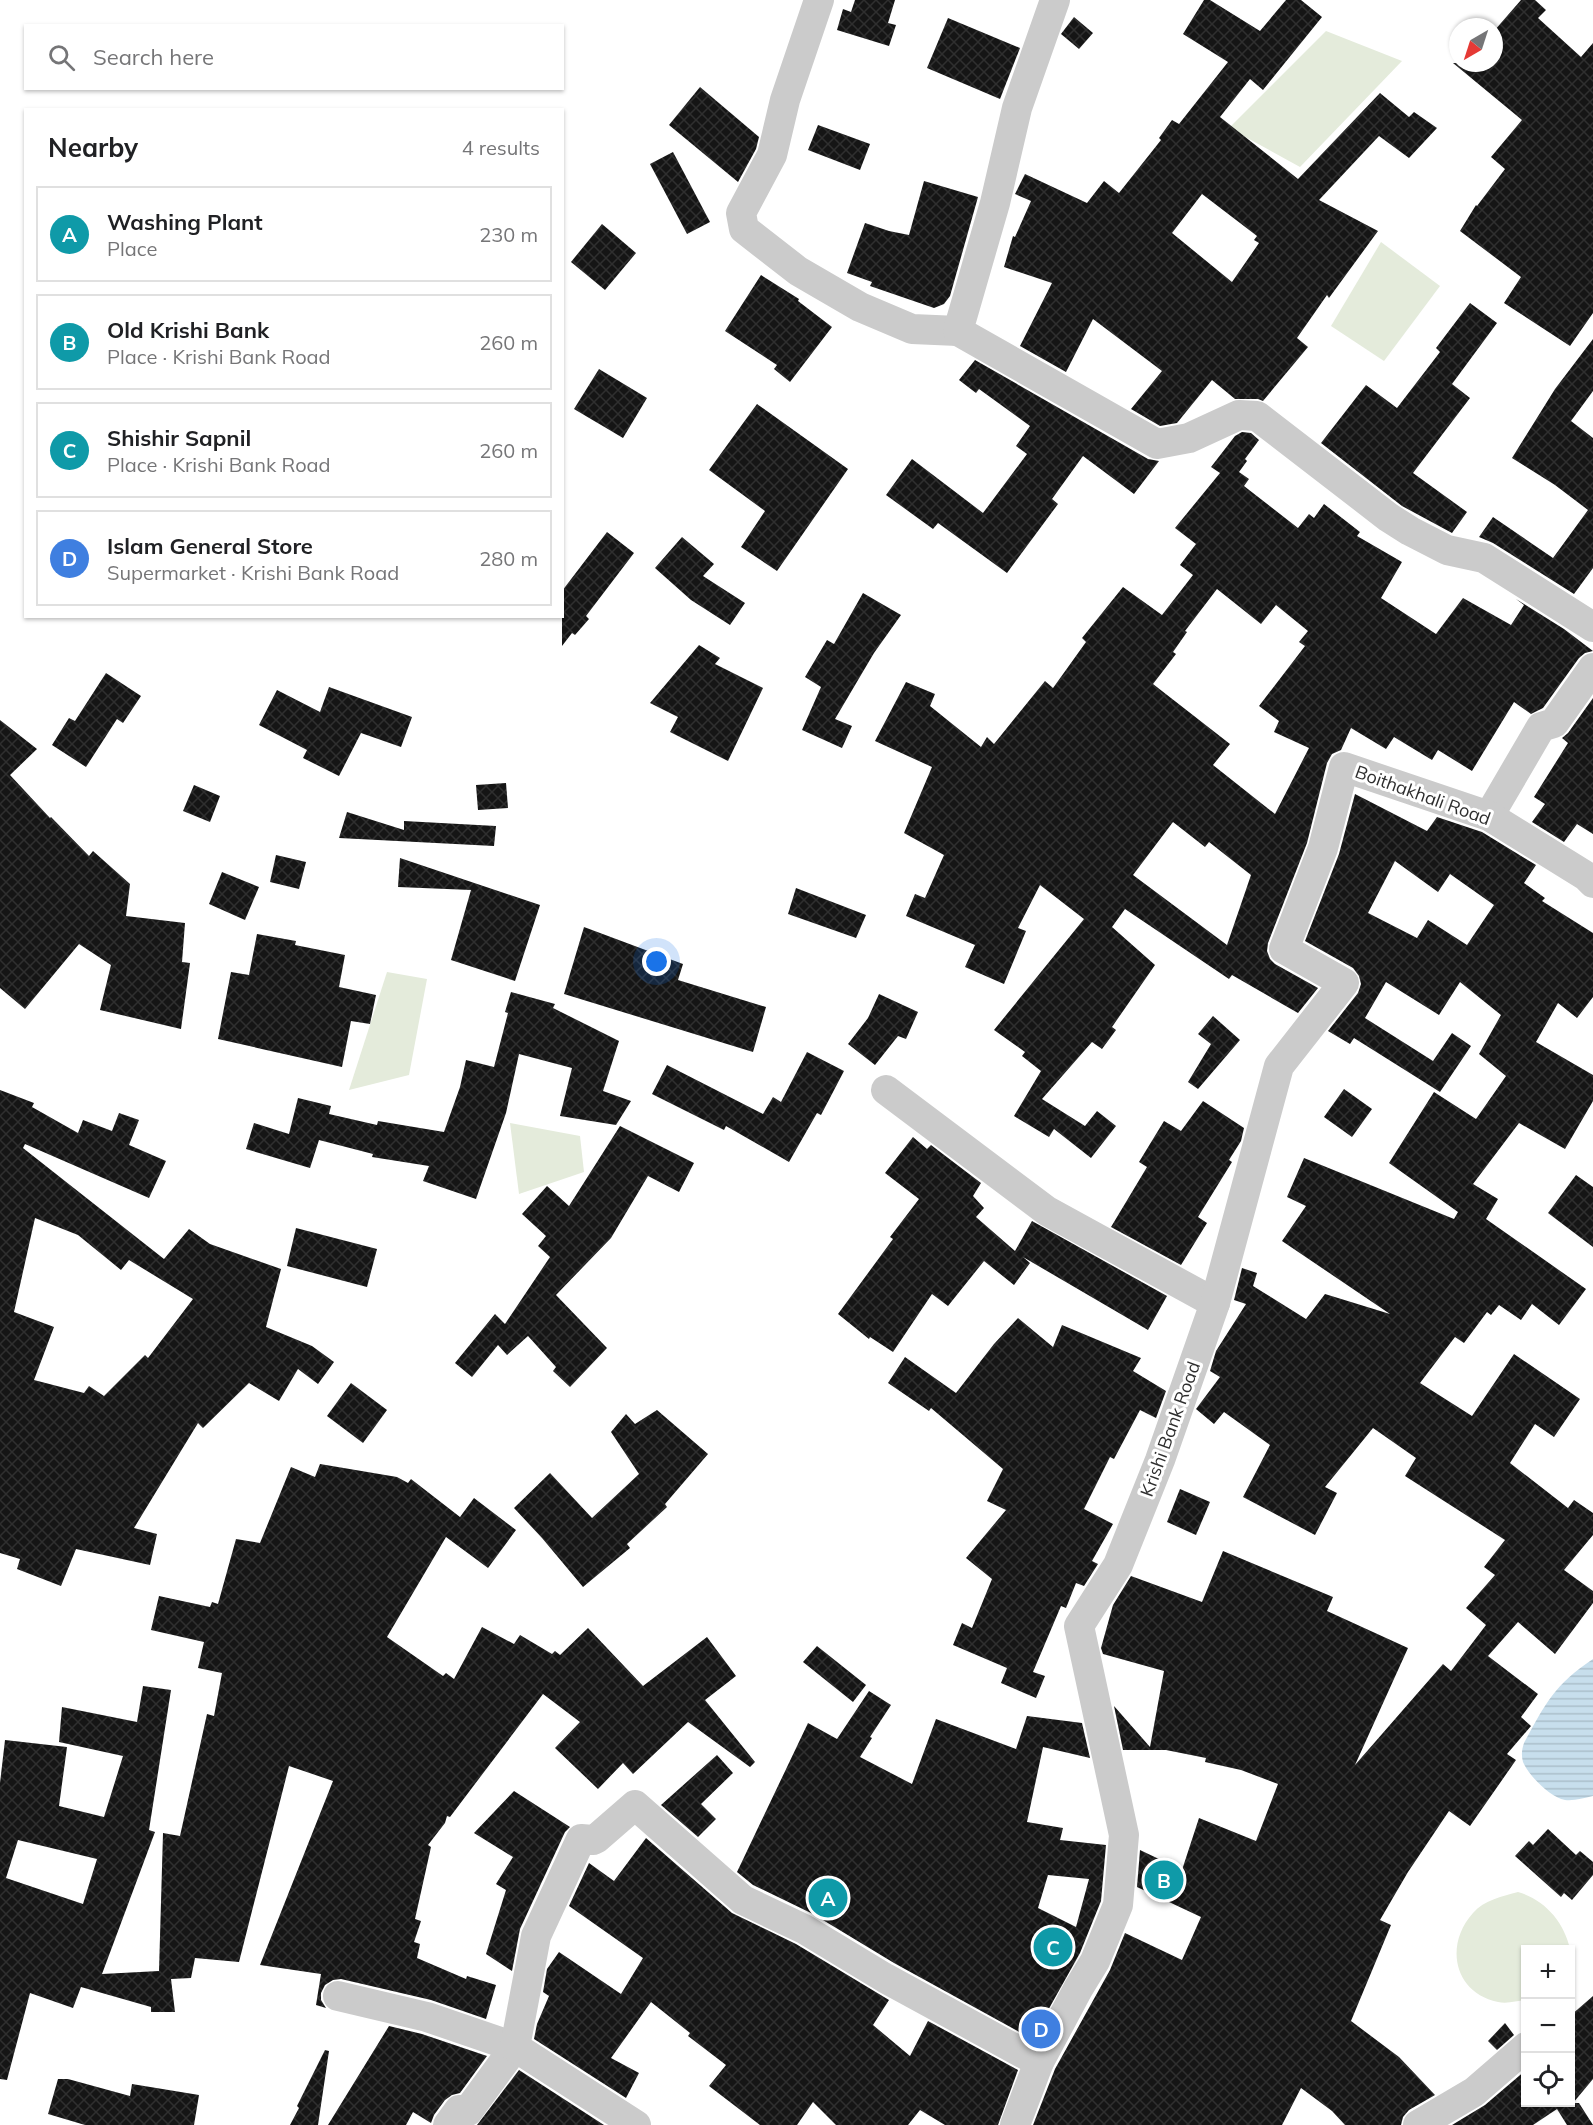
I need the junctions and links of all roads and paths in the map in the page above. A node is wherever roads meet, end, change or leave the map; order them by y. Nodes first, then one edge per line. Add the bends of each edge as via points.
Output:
1 (819, 0) edge
2 (1055, 0) edge
3 (958, 331) junction
4 (1593, 627) edge
5 (1593, 668) edge
6 (1344, 767) joint
7 (1488, 816) junction
8 (1593, 882) edge
9 (886, 1090) dead end
10 (1215, 1303) junction
11 (338, 1996) dead end
12 (515, 2047) junction
13 (1521, 2051) edge
14 (1039, 2062) junction
15 (448, 2125) edge
16 (636, 2125) edge
17 (1015, 2125) edge
18 (1418, 2125) edge

1 - 3 street via 785,100 772,155 741,213 744,229 798,271 860,307 912,329
2 - 3 street via 1017,108 995,203
3 - 4 street via 1157,444 1189,438 1239,415 1257,416 1410,531 1447,550 1484,558
5 - 7 street via 1554,723 1541,727
6 - 7 street, Boithakhali Road
6 - 10 street, Krishi Bank Road via 1323,848 1284,949 1344,983 1279,1066
7 - 8 street, Boithakhali Road
9 - 10 street via 1047,1211
10 - 14 street, Krishi Bank Road via 1118,1565 1079,1626 1124,1835 1121,1874 1118,1905 1095,1961
11 - 12 street via 427,2017
12 - 14 street via 536,1936 582,1839 597,1838 635,1805 743,1900 804,1929
12 - 15 street via 468,2111 459,2110
12 - 16 street
13 - 18 street via 1474,2092
14 - 17 street, Krishi Bank Road

